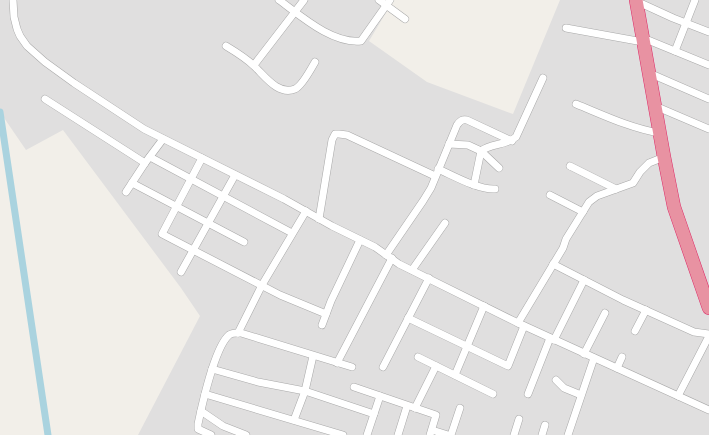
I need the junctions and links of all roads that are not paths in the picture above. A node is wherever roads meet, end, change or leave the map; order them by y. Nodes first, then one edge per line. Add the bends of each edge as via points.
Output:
1 (13, 0) edge
2 (279, 0) edge
3 (304, 0) edge
4 (378, 0) edge
5 (636, 0) edge
6 (695, 0) edge
7 (388, 3) edge
8 (295, 12) junction
9 (405, 19) dead end
10 (686, 23) junction
11 (566, 28) dead end
12 (709, 32) edge
13 (643, 40) junction
14 (226, 46) dead end
15 (675, 52) junction
16 (315, 62) dead end
17 (254, 65) junction
18 (709, 66) edge
19 (649, 73) junction
20 (543, 78) dead end
21 (45, 99) dead end
22 (709, 99) edge
23 (576, 104) dead end
24 (655, 106) junction
25 (709, 129) edge
26 (660, 133) junction
27 (163, 139) junction
28 (512, 141) junction
29 (449, 144) junction
30 (481, 151) junction
31 (664, 156) junction
32 (202, 158) junction
33 (147, 160) junction
34 (570, 166) dead end
35 (499, 168) dead end
36 (437, 173) junction
37 (235, 175) junction
38 (191, 179) junction
39 (132, 183) junction
40 (474, 184) junction
41 (495, 189) dead end
42 (616, 189) junction
43 (126, 192) dead end
44 (550, 195) dead end
45 (224, 196) junction
46 (177, 206) junction
47 (306, 211) junction
48 (583, 212) junction
49 (319, 219) junction
50 (208, 223) junction
51 (445, 223) dead end
52 (292, 233) junction
53 (360, 240) junction
54 (244, 242) dead end
55 (193, 250) junction
56 (389, 256) junction
57 (553, 264) junction
58 (412, 270) junction
59 (181, 272) dead end
60 (429, 278) junction
61 (584, 280) junction
62 (262, 286) junction
63 (484, 306) junction
64 (709, 308) edge
65 (646, 310) junction
66 (605, 313) dead end
67 (326, 314) junction
68 (408, 318) junction
69 (322, 325) dead end
70 (521, 325) junction
71 (635, 330) dead end
72 (238, 333) junction
73 (709, 335) edge
74 (552, 339) junction
75 (467, 346) junction
76 (584, 354) junction
77 (313, 356) junction
78 (418, 357) dead end
79 (622, 357) dead end
80 (594, 358) junction
81 (337, 363) junction
82 (436, 366) junction
83 (352, 367) dead end
84 (383, 367) dead end
85 (617, 368) junction
86 (212, 369) junction
87 (455, 375) junction
88 (556, 380) dead end
89 (354, 387) dead end
90 (304, 390) junction
91 (205, 394) junction
92 (493, 394) dead end
93 (528, 394) dead end
94 (581, 395) junction
95 (380, 396) junction
96 (678, 396) junction
97 (407, 406) junction
98 (415, 408) junction
99 (460, 408) dead end
100 (709, 410) edge
101 (201, 411) junction
102 (374, 414) junction
103 (518, 419) dead end
104 (294, 420) junction
105 (545, 426) dead end
106 (431, 432) edge
107 (211, 435) edge
108 (246, 435) edge
109 (343, 435) edge
110 (367, 435) edge
111 (398, 435) edge
112 (450, 435) edge
113 (514, 435) edge
114 (542, 435) edge
115 (568, 435) edge

1 - 27 street via 17,29 27,46 110,108
2 - 8 street
3 - 8 street
4 - 7 street
5 - 10 street
5 - 13 highway
6 - 10 street
7 - 8 street via 361,41 332,36
7 - 9 street
8 - 17 street
10 - 12 street
10 - 15 street
11 - 13 street
13 - 15 street
13 - 19 highway
14 - 17 street
15 - 18 street
16 - 17 street via 294,90 278,88
19 - 22 street
19 - 24 highway
20 - 28 street via 516,138
21 - 33 street
23 - 26 street via 630,126
24 - 25 street
24 - 26 highway
26 - 31 highway
27 - 32 street
27 - 33 street
28 - 29 street via 462,119
28 - 30 street via 487,146
29 - 30 street via 468,145
29 - 36 street
30 - 35 street
30 - 40 street
31 - 42 street via 649,163 633,184
31 - 64 highway via 674,208
32 - 37 street
32 - 38 street
33 - 38 street
33 - 39 street
34 - 42 street
36 - 40 street
36 - 49 street via 347,135 335,134
36 - 56 street
37 - 45 street
37 - 47 street
38 - 45 street
38 - 46 street
39 - 43 street
39 - 46 street
40 - 41 street
42 - 48 street via 597,196 589,202
44 - 48 street
45 - 50 street
45 - 52 street
46 - 50 street
46 - 55 street via 162,234
47 - 49 street
47 - 52 street
48 - 57 street
49 - 53 street
50 - 54 street
50 - 55 street
51 - 58 street
52 - 62 street
53 - 56 street
53 - 67 street
55 - 59 street
55 - 62 street
56 - 58 street
56 - 81 street
57 - 61 street
57 - 70 street
58 - 60 street
60 - 63 street
60 - 68 street
61 - 65 street
61 - 74 street
62 - 67 street
62 - 72 street
63 - 70 street
63 - 75 street
65 - 71 street
65 - 73 street via 694,332
66 - 76 street
67 - 69 street
68 - 75 street
68 - 84 street
70 - 74 street
70 - 75 street via 508,366
72 - 77 street
72 - 86 street via 228,336
73 - 96 street
74 - 76 street
74 - 93 street
75 - 87 street
76 - 80 street
77 - 81 street
77 - 90 street
78 - 82 street
79 - 85 street
80 - 85 street
80 - 94 street
81 - 83 street
82 - 87 street
82 - 98 street
85 - 96 street
86 - 90 street via 258,382
86 - 91 street
87 - 92 street
88 - 94 street via 564,388
89 - 95 street
90 - 102 street
90 - 104 street
91 - 101 street
91 - 104 street
94 - 115 street
95 - 97 street
95 - 102 street
96 - 100 street
97 - 98 street
97 - 111 street
98 - 106 street via 436,415
99 - 112 street
101 - 107 street via 198,429
101 - 108 street via 224,426
102 - 110 street
103 - 113 street
104 - 109 street
105 - 114 street
106 - 112 street

